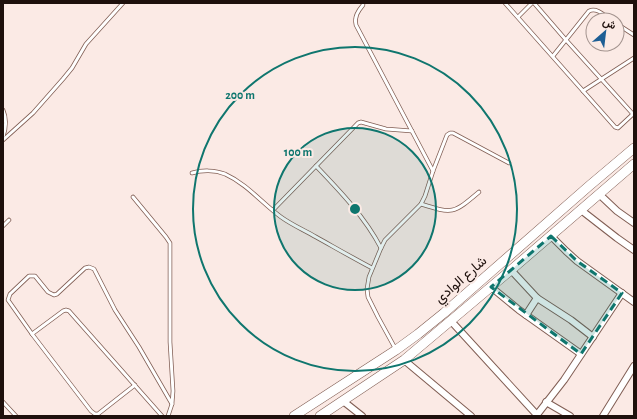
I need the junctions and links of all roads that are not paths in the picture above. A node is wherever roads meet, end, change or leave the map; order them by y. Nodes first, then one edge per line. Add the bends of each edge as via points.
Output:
1 (123, 3) edge
2 (505, 3) edge
3 (533, 3) edge
4 (363, 4) dead end
5 (587, 12) edge
6 (599, 12) edge
7 (585, 15) edge
8 (518, 17) junction
9 (625, 29) edge
10 (634, 35) edge
11 (566, 40) junction
12 (553, 56) junction
13 (634, 58) edge
14 (602, 79) junction
15 (583, 91) junction
16 (3, 110) edge
17 (412, 131) junction
18 (3, 138) edge
19 (634, 148) edge
20 (509, 163) dead end
21 (634, 164) edge
22 (316, 166) junction
23 (433, 171) junction
24 (192, 172) dead end
25 (479, 192) dead end
26 (599, 194) junction
27 (133, 197) dead end
28 (421, 204) junction
29 (273, 210) junction
30 (581, 210) junction
31 (9, 220) dead end
32 (634, 223) edge
33 (3, 226) edge
34 (551, 236) junction
35 (380, 248) junction
36 (634, 250) edge
37 (372, 268) junction
38 (511, 270) junction
39 (491, 287) junction
40 (622, 293) junction
41 (537, 298) junction
42 (634, 302) edge
43 (526, 315) junction
44 (451, 321) junction
45 (32, 334) junction
46 (593, 337) junction
47 (396, 350) junction
48 (581, 354) junction
49 (404, 360) junction
50 (634, 366) edge
51 (135, 385) junction
52 (343, 401) junction
53 (3, 402) edge
54 (546, 402) junction
55 (172, 404) junction
56 (568, 415) edge
57 (16, 416) edge
58 (162, 416) edge
59 (168, 416) edge
60 (294, 416) edge
61 (322, 416) edge
62 (362, 416) edge
63 (471, 416) edge
64 (536, 416) edge
65 (603, 416) edge

1 - 18 lane via 86,44 58,85 33,113
2 - 8 lane
3 - 8 lane
3 - 11 lane
4 - 17 lane via 355,17 356,25
5 - 6 lane via 592,9
7 - 11 lane
8 - 12 lane
9 - 10 lane
11 - 12 lane
11 - 14 lane
12 - 15 lane
13 - 14 lane
14 - 15 lane
14 - 15 lane via 632,113 618,128
16 - 18 lane via 6,121
17 - 22 lane via 386,129 361,122
17 - 23 lane
19 - 47 main road, شارع الوادي via 444,313
20 - 23 lane via 453,133 446,135
21 - 26 main road, شارع الوادي
22 - 29 lane
22 - 35 lane via 354,208
23 - 28 lane
24 - 29 lane via 224,174 246,187
25 - 28 lane via 456,210 442,210
26 - 30 main road, شارع الوادي
26 - 32 street
27 - 55 lane via 170,242
28 - 35 lane via 392,232
29 - 37 lane
30 - 34 main road, شارع الوادي
30 - 36 street
31 - 33 lane
34 - 38 main road, شارع الوادي
34 - 40 street via 577,261
35 - 37 lane
37 - 47 lane via 367,289 368,297
38 - 39 main road, شارع الوادي
38 - 41 street
39 - 43 street
39 - 44 main road, شارع الوادي
40 - 42 street
40 - 46 street
41 - 43 street
41 - 46 street
43 - 48 street
44 - 49 main road, شارع الوادي
44 - 64 street
45 - 51 lane via 64,311 69,311
45 - 51 lane via 95,414
45 - 55 lane via 8,300 10,294 32,275 54,295 85,268 92,267
46 - 48 street
47 - 60 main road, شارع الوادي
48 - 54 street
49 - 52 main road, شارع الوادي
49 - 63 street
50 - 65 street
51 - 58 lane
52 - 61 main road, شارع الوادي
52 - 62 street
53 - 57 lane
54 - 56 street
54 - 64 street
55 - 59 lane

